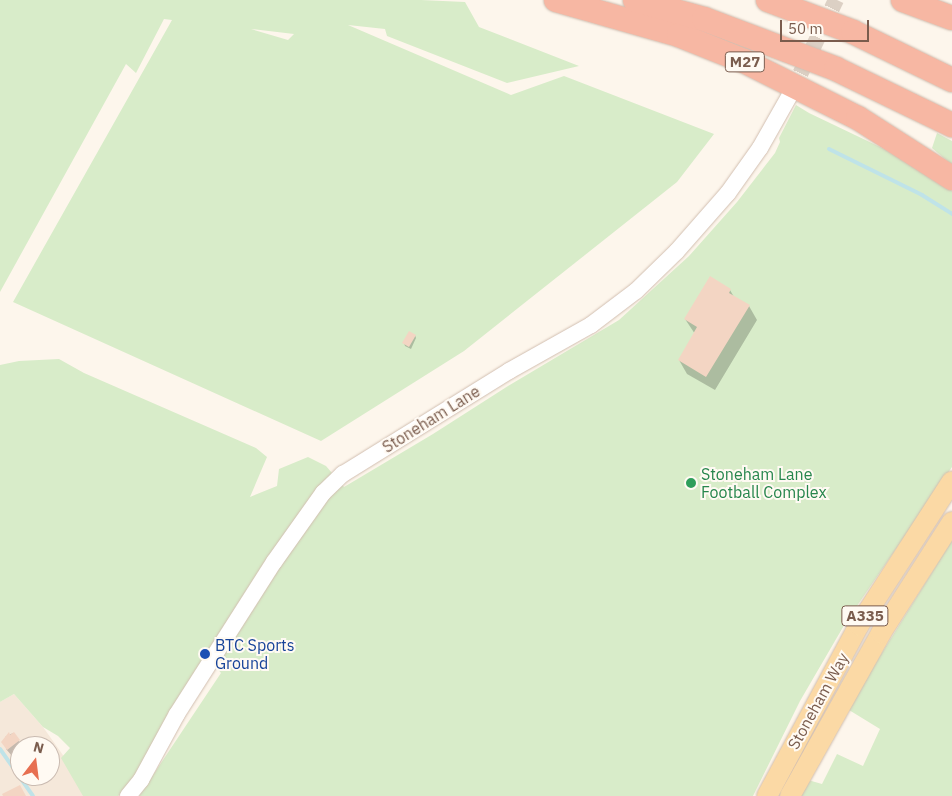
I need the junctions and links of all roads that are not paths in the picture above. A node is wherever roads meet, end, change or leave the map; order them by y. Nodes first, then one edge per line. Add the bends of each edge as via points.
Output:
1 (556, 0) edge
2 (635, 0) edge
3 (768, 0) edge
4 (903, 0) edge
5 (952, 18) edge
6 (952, 80) edge
7 (790, 96) tunnel mouth
8 (952, 125) edge
9 (952, 178) edge
10 (952, 481) edge
11 (952, 522) edge
12 (128, 796) edge
13 (767, 796) edge
14 (790, 796) edge

1 - 9 highway, M27 via 679,35 744,62 858,118
2 - 8 highway, M27 via 704,19 836,69
3 - 6 highway via 853,32
4 - 5 highway
7 - 12 street, Stoneham Lane via 760,148 728,193 677,251 636,291 591,325 509,371 343,474 323,493 274,562 177,714 141,780
10 - 13 main road, Stoneham Way / A335 via 860,625
11 - 14 main road, Stoneham Way / A335 via 881,632

